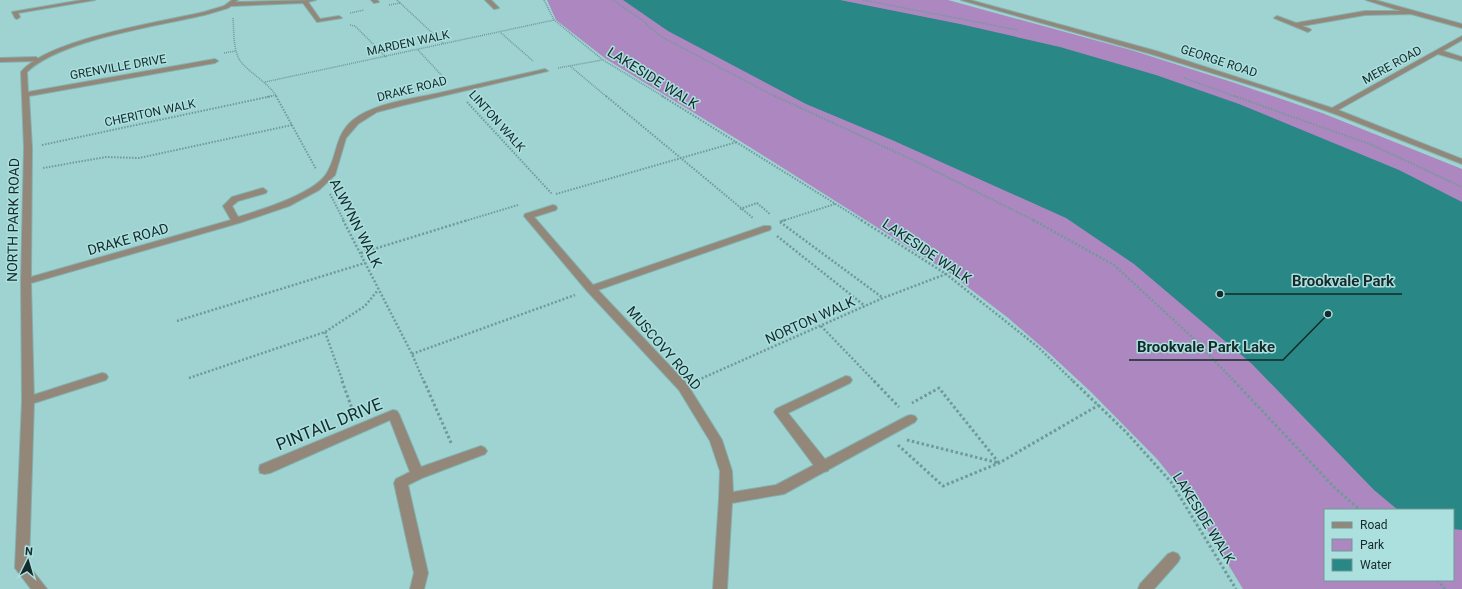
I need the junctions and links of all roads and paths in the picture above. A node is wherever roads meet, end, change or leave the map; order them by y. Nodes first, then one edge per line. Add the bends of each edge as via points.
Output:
1 (92, 0) edge
2 (95, 0) edge
3 (313, 0) edge
4 (397, 0) edge
5 (488, 0) edge
6 (544, 0) edge
7 (613, 0) edge
8 (864, 0) edge
9 (964, 0) edge
10 (1369, 0) edge
11 (75, 1) edge
12 (233, 2) edge
13 (305, 2) junction
14 (400, 3) junction
15 (384, 6) dead end
16 (496, 8) dead end
17 (369, 9) dead end
18 (1411, 12) junction
19 (18, 17) dead end
20 (340, 18) junction
21 (1277, 18) dead end
22 (554, 20) junction
23 (1295, 25) junction
24 (1462, 26) edge
25 (1308, 30) dead end
26 (1022, 31) dead end
27 (500, 32) junction
28 (1462, 38) edge
29 (444, 44) junction
30 (418, 50) junction
31 (236, 51) junction
32 (1438, 52) junction
33 (224, 53) dead end
34 (386, 57) junction
35 (36, 59) junction
36 (1462, 59) edge
37 (0, 60) edge
38 (603, 60) junction
39 (215, 61) dead end
40 (570, 66) junction
41 (545, 71) junction
42 (1178, 76) dead end
43 (265, 82) junction
44 (457, 90) junction
45 (25, 95) junction
46 (276, 95) junction
47 (1332, 111) junction
48 (292, 125) junction
49 (28, 148) junction
50 (1462, 162) edge
51 (28, 171) junction
52 (323, 182) junction
53 (1462, 187) edge
54 (263, 191) dead end
55 (835, 204) junction
56 (553, 208) joint
57 (740, 209) junction
58 (236, 221) junction
59 (780, 222) junction
60 (767, 228) junction
61 (365, 263) junction
62 (946, 274) junction
63 (26, 281) junction
64 (591, 289) junction
65 (378, 290) junction
66 (883, 298) junction
67 (865, 306) junction
68 (177, 321) dead end
69 (821, 326) junction
70 (325, 332) junction
71 (412, 354) junction
72 (102, 377) dead end
73 (189, 378) dead end
74 (846, 380) dead end
75 (683, 387) junction
76 (28, 401) junction
77 (1099, 405) junction
78 (902, 409) junction
79 (911, 419) joint
80 (359, 428) junction
81 (886, 434) junction
82 (481, 451) dead end
83 (459, 460) junction
84 (999, 463) junction
85 (822, 467) junction
86 (265, 469) dead end
87 (417, 474) junction
88 (726, 499) junction
89 (1359, 509) edge
90 (1173, 558) dead end
91 (1438, 581) edge
92 (40, 589) edge
93 (417, 589) edge
94 (720, 589) edge
95 (1146, 589) edge
96 (1236, 589) edge
97 (1445, 589) edge

1 - 2 street
1 - 11 street
3 - 13 street, NORTH PARK ROAD
4 - 14 path
5 - 16 street
6 - 22 path, LAKESIDE WALK
7 - 89 path via 660,36 689,52 802,110 913,160 1018,212 1114,265 1193,338 1335,488
8 - 26 path
9 - 47 street, GEORGE ROAD via 1170,57
10 - 18 street
11 - 19 street via 15,12
12 - 13 street, NORTH PARK ROAD
12 - 31 path
12 - 35 street, NORTH PARK ROAD via 206,13 68,46
13 - 20 street via 320,21
14 - 15 path
14 - 29 path
17 - 20 path via 337,15
18 - 23 street via 1365,14
18 - 24 street
20 - 34 path via 345,24 355,26
21 - 23 street
22 - 27 path, MARDEN WALK
22 - 38 path, LAKESIDE WALK
23 - 25 street
27 - 29 path, MARDEN WALK
27 - 41 path
28 - 32 street, MERE ROAD
29 - 30 path, MARDEN WALK
30 - 34 path, MARDEN WALK
30 - 44 path, LINTON WALK
31 - 33 path
31 - 43 path, ALWYNN WALK via 240,60
32 - 36 street
32 - 47 street, MERE ROAD
34 - 43 path, MARDEN WALK
35 - 37 street
35 - 45 street, NORTH PARK ROAD via 24,72
38 - 40 path
38 - 55 path, LAKESIDE WALK
39 - 45 street, GRENVILLE DRIVE
40 - 41 path
40 - 57 path
41 - 44 street, DRAKE ROAD
42 - 53 path via 1372,145
43 - 46 path, ALWYNN WALK
44 - 52 street, DRAKE ROAD via 375,111 355,122 342,138 332,173
44 - 56 path, LINTON WALK via 552,195
45 - 49 street, NORTH PARK ROAD
46 - 48 path, ALWYNN WALK
46 - 49 path, CHERITON WALK
47 - 50 street, GEORGE ROAD
48 - 51 path via 139,158 106,157
48 - 52 path, ALWYNN WALK
49 - 51 street, NORTH PARK ROAD
51 - 63 street, NORTH PARK ROAD
52 - 58 street, DRAKE ROAD via 286,204
52 - 61 path, ALWYNN WALK
54 - 58 street via 234,199 227,206
55 - 59 path
55 - 62 path, LAKESIDE WALK
56 - 64 street, MUSCOVY ROAD via 528,216
57 - 59 path via 757,203
57 - 60 path
58 - 63 street, DRAKE ROAD
59 - 60 path
59 - 66 path
60 - 64 street
60 - 67 path
61 - 65 path, ALWYNN WALK
61 - 68 path
62 - 66 path, NORTON WALK
62 - 77 path, LAKESIDE WALK via 1038,347
63 - 76 street, NORTH PARK ROAD
64 - 71 path
64 - 75 street, MUSCOVY ROAD
65 - 70 path via 365,306
65 - 71 path, ALWYNN WALK
66 - 67 path, NORTON WALK
67 - 69 path, NORTON WALK
69 - 75 path, NORTON WALK
69 - 78 path
70 - 73 path
70 - 80 path
71 - 83 path, ALWYNN WALK
72 - 76 street
74 - 85 street via 780,412
75 - 88 street, MUSCOVY ROAD via 716,440 726,471
76 - 92 street, NORTH PARK ROAD via 22,568
77 - 84 path
77 - 96 path, LAKESIDE WALK via 1171,482
78 - 79 path
78 - 84 path via 939,388
79 - 81 street
80 - 86 street, PINTAIL DRIVE
80 - 87 street, PINTAIL DRIVE via 393,414
81 - 84 path
81 - 84 path via 943,486
81 - 85 street
82 - 83 street
83 - 87 street
85 - 88 street via 779,490
87 - 93 street via 401,483 421,574
88 - 94 street, MUSCOVY ROAD
90 - 95 street
91 - 97 path

